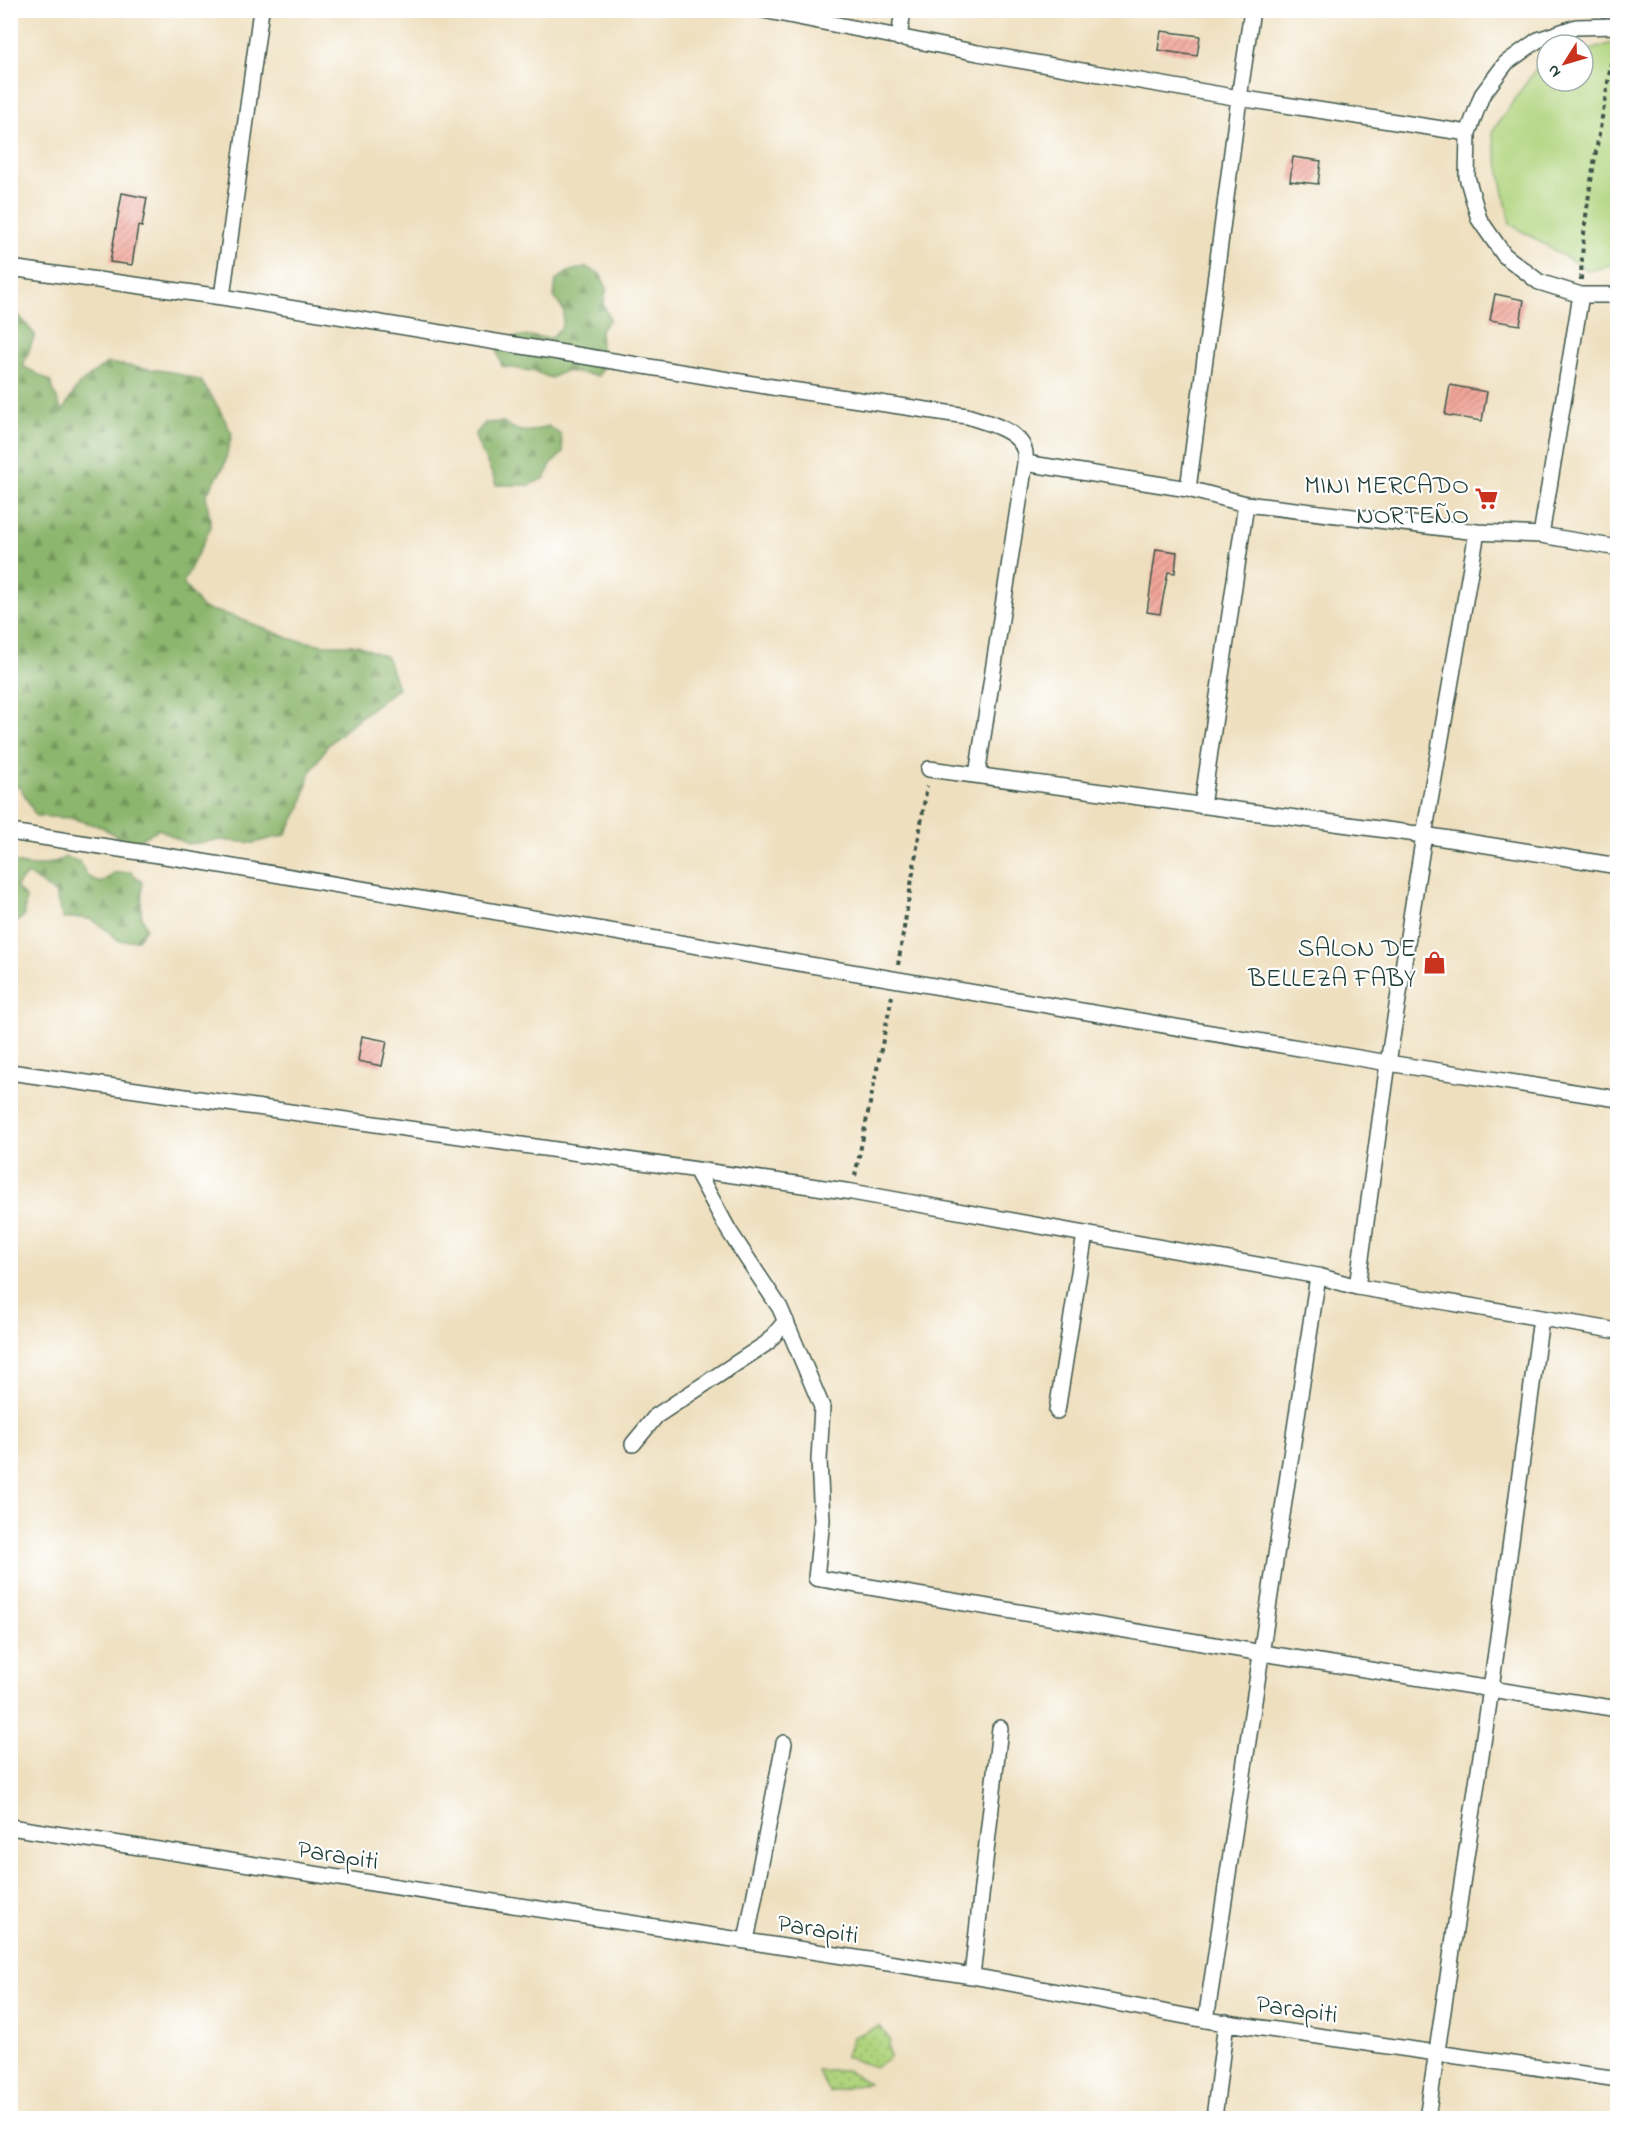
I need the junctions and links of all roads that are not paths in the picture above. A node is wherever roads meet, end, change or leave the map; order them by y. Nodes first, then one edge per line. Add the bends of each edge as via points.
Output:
1 (261, 10) edge
2 (764, 10) edge
3 (903, 10) edge
4 (1252, 10) edge
5 (1617, 23) edge
6 (899, 38) junction
7 (1239, 98) junction
8 (1468, 133) junction
9 (10, 268) edge
10 (1581, 296) junction
11 (1617, 296) edge
12 (222, 297) junction
13 (1025, 463) junction
14 (1188, 489) junction
15 (1246, 504) junction
16 (1477, 532) junction
17 (1541, 535) junction
18 (1617, 548) edge
19 (929, 769) dead end
20 (977, 775) junction
21 (1202, 806) junction
22 (10, 832) edge
23 (1424, 835) junction
24 (1617, 866) edge
25 (1388, 1063) junction
26 (10, 1072) edge
27 (1617, 1099) edge
28 (696, 1170) junction
29 (1085, 1234) junction
30 (1318, 1276) junction
31 (1357, 1287) junction
32 (1541, 1318) junction
33 (786, 1321) junction
34 (1617, 1331) edge
35 (1057, 1411) dead end
36 (633, 1444) dead end
37 (1262, 1653) junction
38 (1491, 1689) junction
39 (1617, 1709) edge
40 (1000, 1728) dead end
41 (784, 1743) dead end
42 (10, 1827) edge
43 (746, 1941) junction
44 (972, 1976) junction
45 (1206, 2020) junction
46 (1226, 2022) junction
47 (1438, 2053) junction
48 (1617, 2079) edge
49 (1214, 2118) edge
50 (1426, 2118) edge

1 - 12 street
2 - 6 street
3 - 6 street
4 - 7 street
5 - 8 street via 1576,27 1538,40 1506,63 1482,95
6 - 7 street
7 - 8 street
7 - 14 street
8 - 10 street via 1467,177 1485,228 1504,255 1539,282
9 - 12 street
10 - 11 street
10 - 17 street
12 - 13 street via 967,416 1015,435 1024,448
13 - 14 street
13 - 20 street
14 - 15 street
15 - 16 street
15 - 21 street
16 - 17 street
16 - 23 street
17 - 18 street
19 - 20 street
20 - 21 street
21 - 23 street
22 - 25 street
23 - 24 street
23 - 25 street
25 - 27 street
25 - 31 street
26 - 28 street
28 - 29 street via 852,1192
28 - 33 street
29 - 30 street
29 - 35 street
30 - 31 street
30 - 37 street
31 - 32 street
32 - 34 street
32 - 38 street
33 - 36 street via 767,1343 656,1416
33 - 37 street via 822,1407 822,1520 816,1578
37 - 38 street
37 - 45 street
38 - 39 street
38 - 47 street
40 - 44 street
41 - 43 street
42 - 43 street, Parapiti
43 - 44 street, Parapiti
44 - 45 street, Parapiti
45 - 46 street, Parapiti
46 - 47 street, Parapiti
46 - 49 street
47 - 48 street, Parapiti
47 - 50 street

